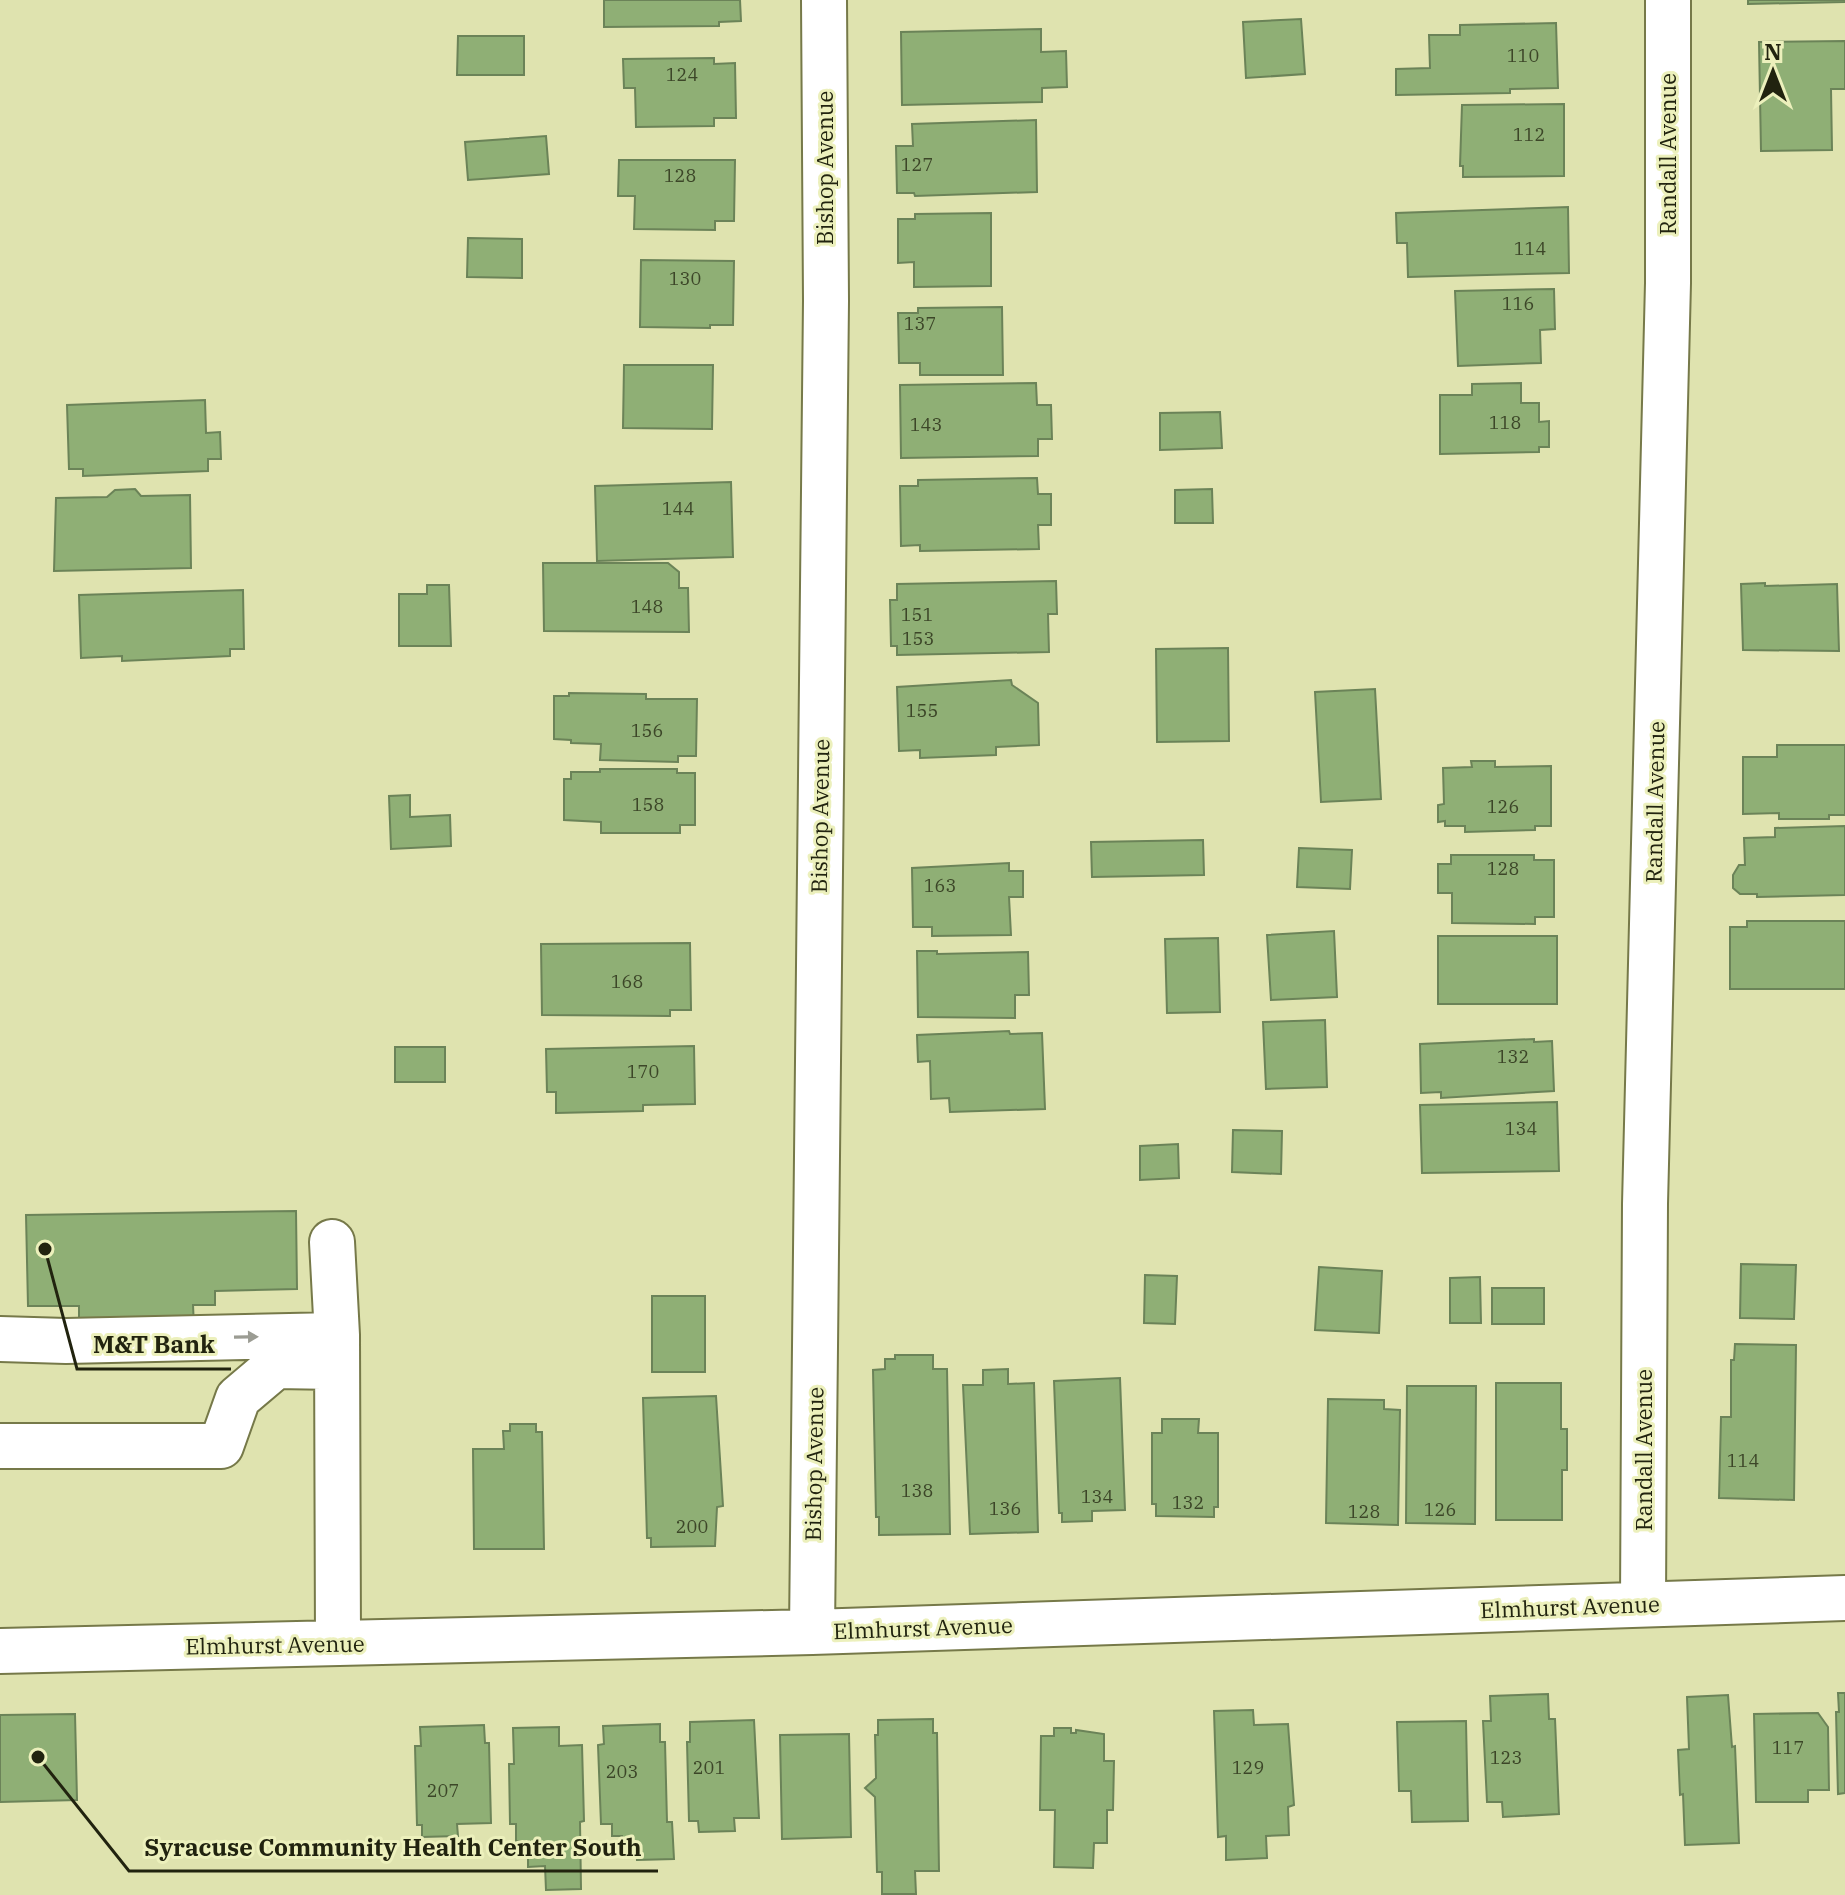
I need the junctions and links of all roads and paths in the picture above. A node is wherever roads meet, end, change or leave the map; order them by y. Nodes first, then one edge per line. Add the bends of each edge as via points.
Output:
1 (824, 0) edge
2 (1668, 0) edge
3 (332, 1242) dead end
4 (0, 1339) edge
5 (337, 1351) junction
6 (0, 1446) edge
7 (1845, 1598) edge
8 (1643, 1604) junction
9 (812, 1632) junction
10 (338, 1643) junction
11 (0, 1651) edge

1 - 9 street, Bishop Avenue via 826,301
2 - 8 street, Randall Avenue via 1668,283 1645,1204
3 - 5 street
4 -> 5 street
5 - 6 street via 276,1366 238,1398 221,1446
5 - 10 street
7 - 8 street, Elmhurst Avenue
8 - 9 street, Elmhurst Avenue
9 - 10 street, Elmhurst Avenue
10 - 11 street, Elmhurst Avenue

